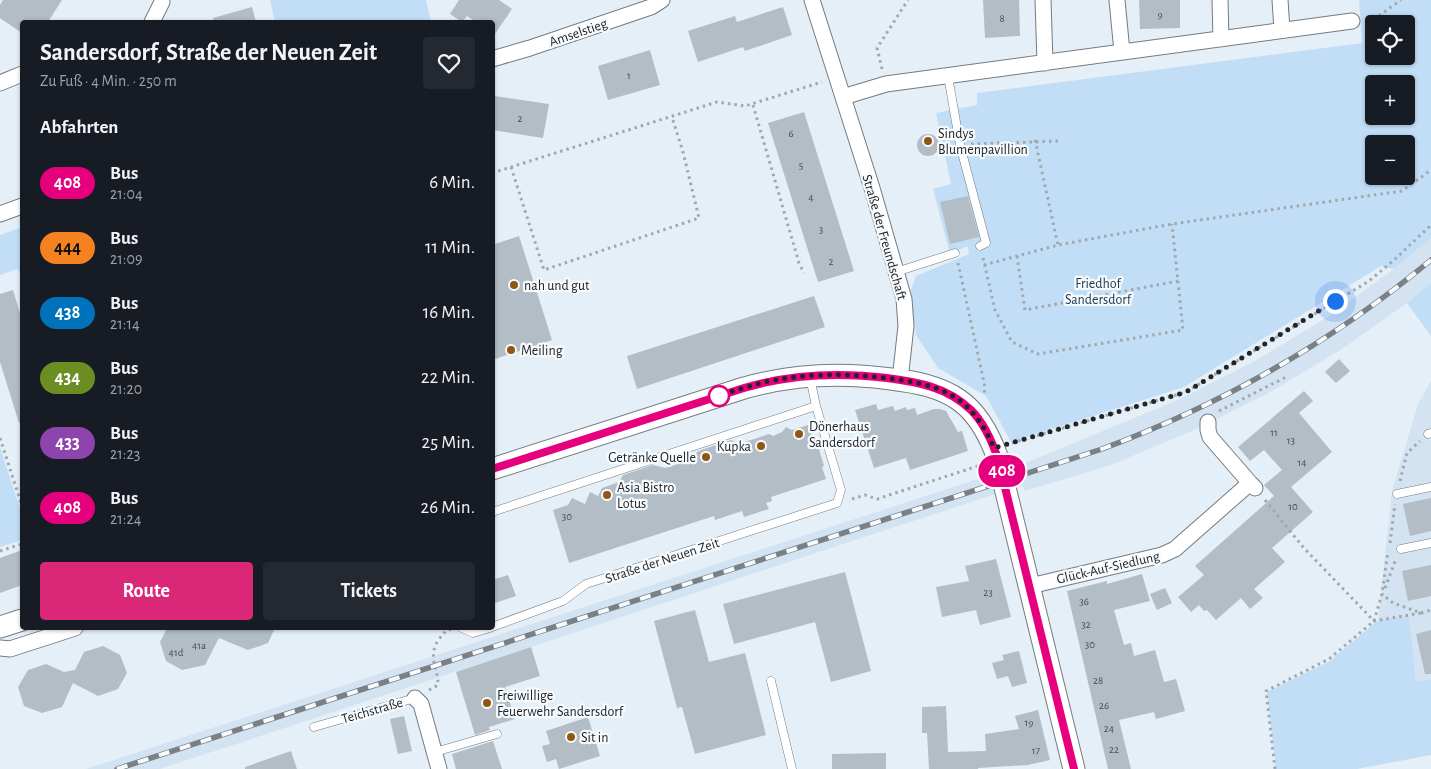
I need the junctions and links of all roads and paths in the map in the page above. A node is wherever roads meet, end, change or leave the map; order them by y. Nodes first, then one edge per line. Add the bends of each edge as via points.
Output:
1 (662, 0) edge
2 (812, 0) edge
3 (908, 0) edge
4 (1042, 0) edge
5 (1117, 0) edge
6 (1220, 0) edge
7 (1280, 0) edge
8 (1401, 0) edge
9 (162, 2) dead end
10 (153, 20) edge
11 (1352, 21) joint
12 (1282, 30) junction
13 (1221, 39) junction
14 (1122, 52) junction
15 (495, 58) edge
16 (1045, 63) junction
17 (20, 75) edge
18 (948, 76) junction
19 (836, 78) junction
20 (0, 84) edge
21 (886, 84) junction
22 (843, 97) junction
23 (753, 105) junction
24 (672, 117) junction
25 (1035, 140) junction
26 (1060, 141) dead end
27 (960, 145) junction
28 (511, 167) junction
29 (1431, 170) edge
30 (495, 172) edge
31 (20, 207) edge
32 (0, 214) edge
33 (1172, 224) junction
34 (1431, 225) edge
35 (1058, 245) junction
36 (980, 246) joint
37 (955, 254) joint
38 (1017, 256) junction
39 (984, 265) junction
40 (896, 272) junction
41 (804, 273) dead end
42 (1178, 282) junction
43 (810, 375) junction
44 (1288, 376) dead end
45 (900, 380) junction
46 (816, 406) junction
47 (981, 422) junction
48 (1208, 422) joint
49 (1429, 434) edge
50 (0, 438) edge
51 (996, 453) junction
52 (495, 468) edge
53 (1253, 486) junction
54 (1431, 487) edge
55 (1397, 494) junction
56 (20, 500) edge
57 (837, 503) junction
58 (495, 511) edge
59 (1431, 543) edge
60 (20, 545) edge
61 (1400, 549) joint
62 (0, 551) edge
63 (1030, 586) junction
64 (1382, 594) junction
65 (1431, 610) edge
66 (1420, 613) junction
67 (20, 621) edge
68 (1374, 621) junction
69 (495, 626) edge
70 (0, 627) edge
71 (69, 630) edge
72 (445, 630) edge
73 (466, 630) edge
74 (483, 630) edge
75 (0, 648) edge
76 (771, 681) dead end
77 (415, 698) junction
78 (314, 727) dead end
79 (497, 734) dead end
80 (435, 752) junction
81 (439, 769) edge
82 (792, 769) edge
83 (1074, 769) edge
84 (1275, 769) edge

1 - 15 street, Amselstieg via 651,7
2 - 19 street, Straße der Freundschaft
3 - 21 path via 877,48
4 - 16 street
5 - 14 street
6 - 13 street
7 - 12 street
8 - 11 path via 1380,14
9 - 10 street
11 - 12 street
12 - 13 street
13 - 14 street
14 - 16 street
16 - 18 street
17 - 20 street
18 - 21 street
18 - 27 lane
19 - 22 street, Straße der Freundschaft
19 - 23 path
21 - 22 street
22 - 40 street, Straße der Freundschaft
23 - 24 path via 717,102
23 - 41 path
24 - 28 path
24 - 28 path via 699,218 544,270
25 - 26 path
25 - 27 path
25 - 35 path
27 - 36 lane via 986,243
28 - 30 path
29 - 33 path via 1402,191
31 - 32 street
33 - 35 path
33 - 42 path
34 - 51 path via 1369,281 1186,392
35 - 38 path
36 - 39 path
37 - 40 lane
37 - 47 path via 985,387
38 - 39 path
38 - 42 path via 1025,310
39 - 42 path via 995,310 1012,342 1038,354 1182,330
40 - 45 street, Straße der Freundschaft via 904,299 906,326
43 - 45 street
43 - 46 lane
43 - 52 street via 744,388
44 - 48 path via 1215,413
45 - 47 street via 946,392 960,400
46 - 57 lane via 841,490
46 - 58 lane
47 - 51 street
48 - 53 street via 1210,437
49 - 55 path via 1407,453
50 - 56 path
51 - 57 path via 877,499 865,495
51 - 63 street
53 - 63 street, Glück-Auf-Siedlung via 1175,549 1162,555
53 - 68 path via 1303,547
54 - 55 lane
55 - 64 path
57 - 69 lane, Straße der Neuen Zeit via 586,584 564,601
59 - 61 lane
60 - 62 path
61 - 64 path
63 - 83 street
64 - 66 path via 1393,603
64 - 68 path
65 - 66 path
66 - 68 path
67 - 70 street
68 - 84 path via 1329,659 1266,691
71 - 75 street via 10,649
72 - 77 path via 432,655 438,685
73 - 74 lane, Straße der Neuen Zeit via 473,634
76 - 82 lane
77 - 78 lane, Teichstraße
77 - 80 street, Teichstraße via 421,704
79 - 80 lane
80 - 81 street, Teichstraße

